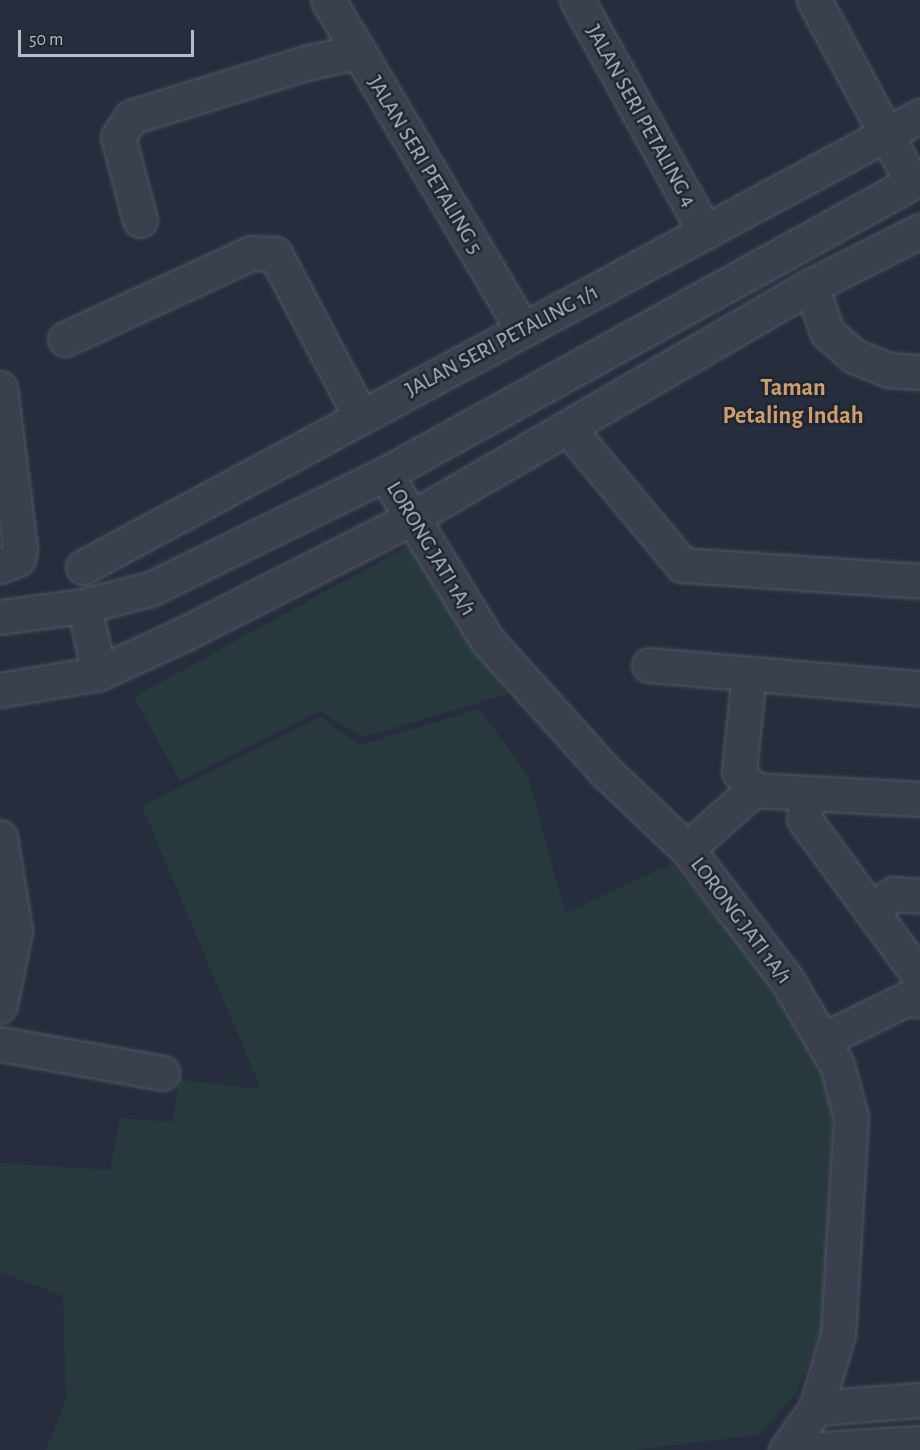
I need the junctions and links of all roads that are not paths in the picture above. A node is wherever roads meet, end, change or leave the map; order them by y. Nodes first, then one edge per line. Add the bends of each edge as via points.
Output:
1 (328, 0) edge
2 (577, 0) edge
3 (814, 0) edge
4 (357, 52) junction
5 (920, 116) edge
6 (886, 134) junction
7 (916, 180) edge
8 (141, 220) dead end
9 (920, 231) edge
10 (705, 232) junction
11 (811, 286) junction
12 (523, 330) junction
13 (65, 339) dead end
14 (920, 372) edge
15 (0, 388) edge
16 (361, 417) junction
17 (568, 428) junction
18 (5, 453) edge
19 (385, 474) junction
20 (410, 519) junction
21 (0, 566) edge
22 (83, 567) dead end
23 (920, 581) edge
24 (84, 606) junction
25 (0, 617) edge
26 (649, 665) dead end
27 (99, 673) junction
28 (749, 674) junction
29 (920, 688) edge
30 (0, 690) edge
31 (753, 790) junction
32 (809, 793) junction
33 (920, 799) edge
34 (0, 837) edge
35 (687, 849) junction
36 (920, 896) edge
37 (870, 910) junction
38 (920, 977) edge
39 (920, 1000) edge
40 (0, 1005) edge
41 (823, 1040) junction
42 (0, 1044) edge
43 (162, 1073) dead end
44 (920, 1400) edge
45 (816, 1408) junction
46 (920, 1443) edge
47 (786, 1450) edge
48 (805, 1450) edge

1 - 4 street, JALAN SERI PETALING 5
2 - 10 street, JALAN SERI PETALING 4
3 - 6 street
4 - 8 street via 309,62 131,117 118,137
4 - 12 street, JALAN SERI PETALING 5
5 - 6 street, JALAN SERI PETALING 1/1
6 - 7 street
6 - 10 street, JALAN SERI PETALING 1/1
7 - 19 street
9 - 11 street
10 - 12 street, JALAN SERI PETALING 1/1
11 - 14 street via 827,332 854,356 888,370
11 - 17 street
12 - 16 street, JALAN SERI PETALING 1/1
13 - 16 street via 251,253 275,254
15 - 18 street
16 - 22 street, JALAN SERI PETALING 1/1
17 - 20 street
17 - 23 street via 682,565
18 - 21 street via 20,549 18,559
19 - 20 street, LORONG JATI 1A/1
19 - 24 street via 150,589
20 - 27 street
20 - 35 street, LORONG JATI 1A/1 via 487,640 605,771
24 - 25 street
24 - 27 street
26 - 28 street
27 - 30 street
28 - 29 street
28 - 31 street via 739,771
31 - 32 street
31 - 35 street
32 - 33 street
32 - 37 street via 804,819
34 - 40 street via 15,931
35 - 41 street, LORONG JATI 1A/1 via 787,980
36 - 37 street via 894,894
37 - 38 street
39 - 41 street via 906,999
41 - 45 street, LORONG JATI 1A/1 via 837,1065 851,1117 838,1334
42 - 43 street
44 - 45 street
45 - 47 street, LORONG JATI 1A/1
46 - 48 street

